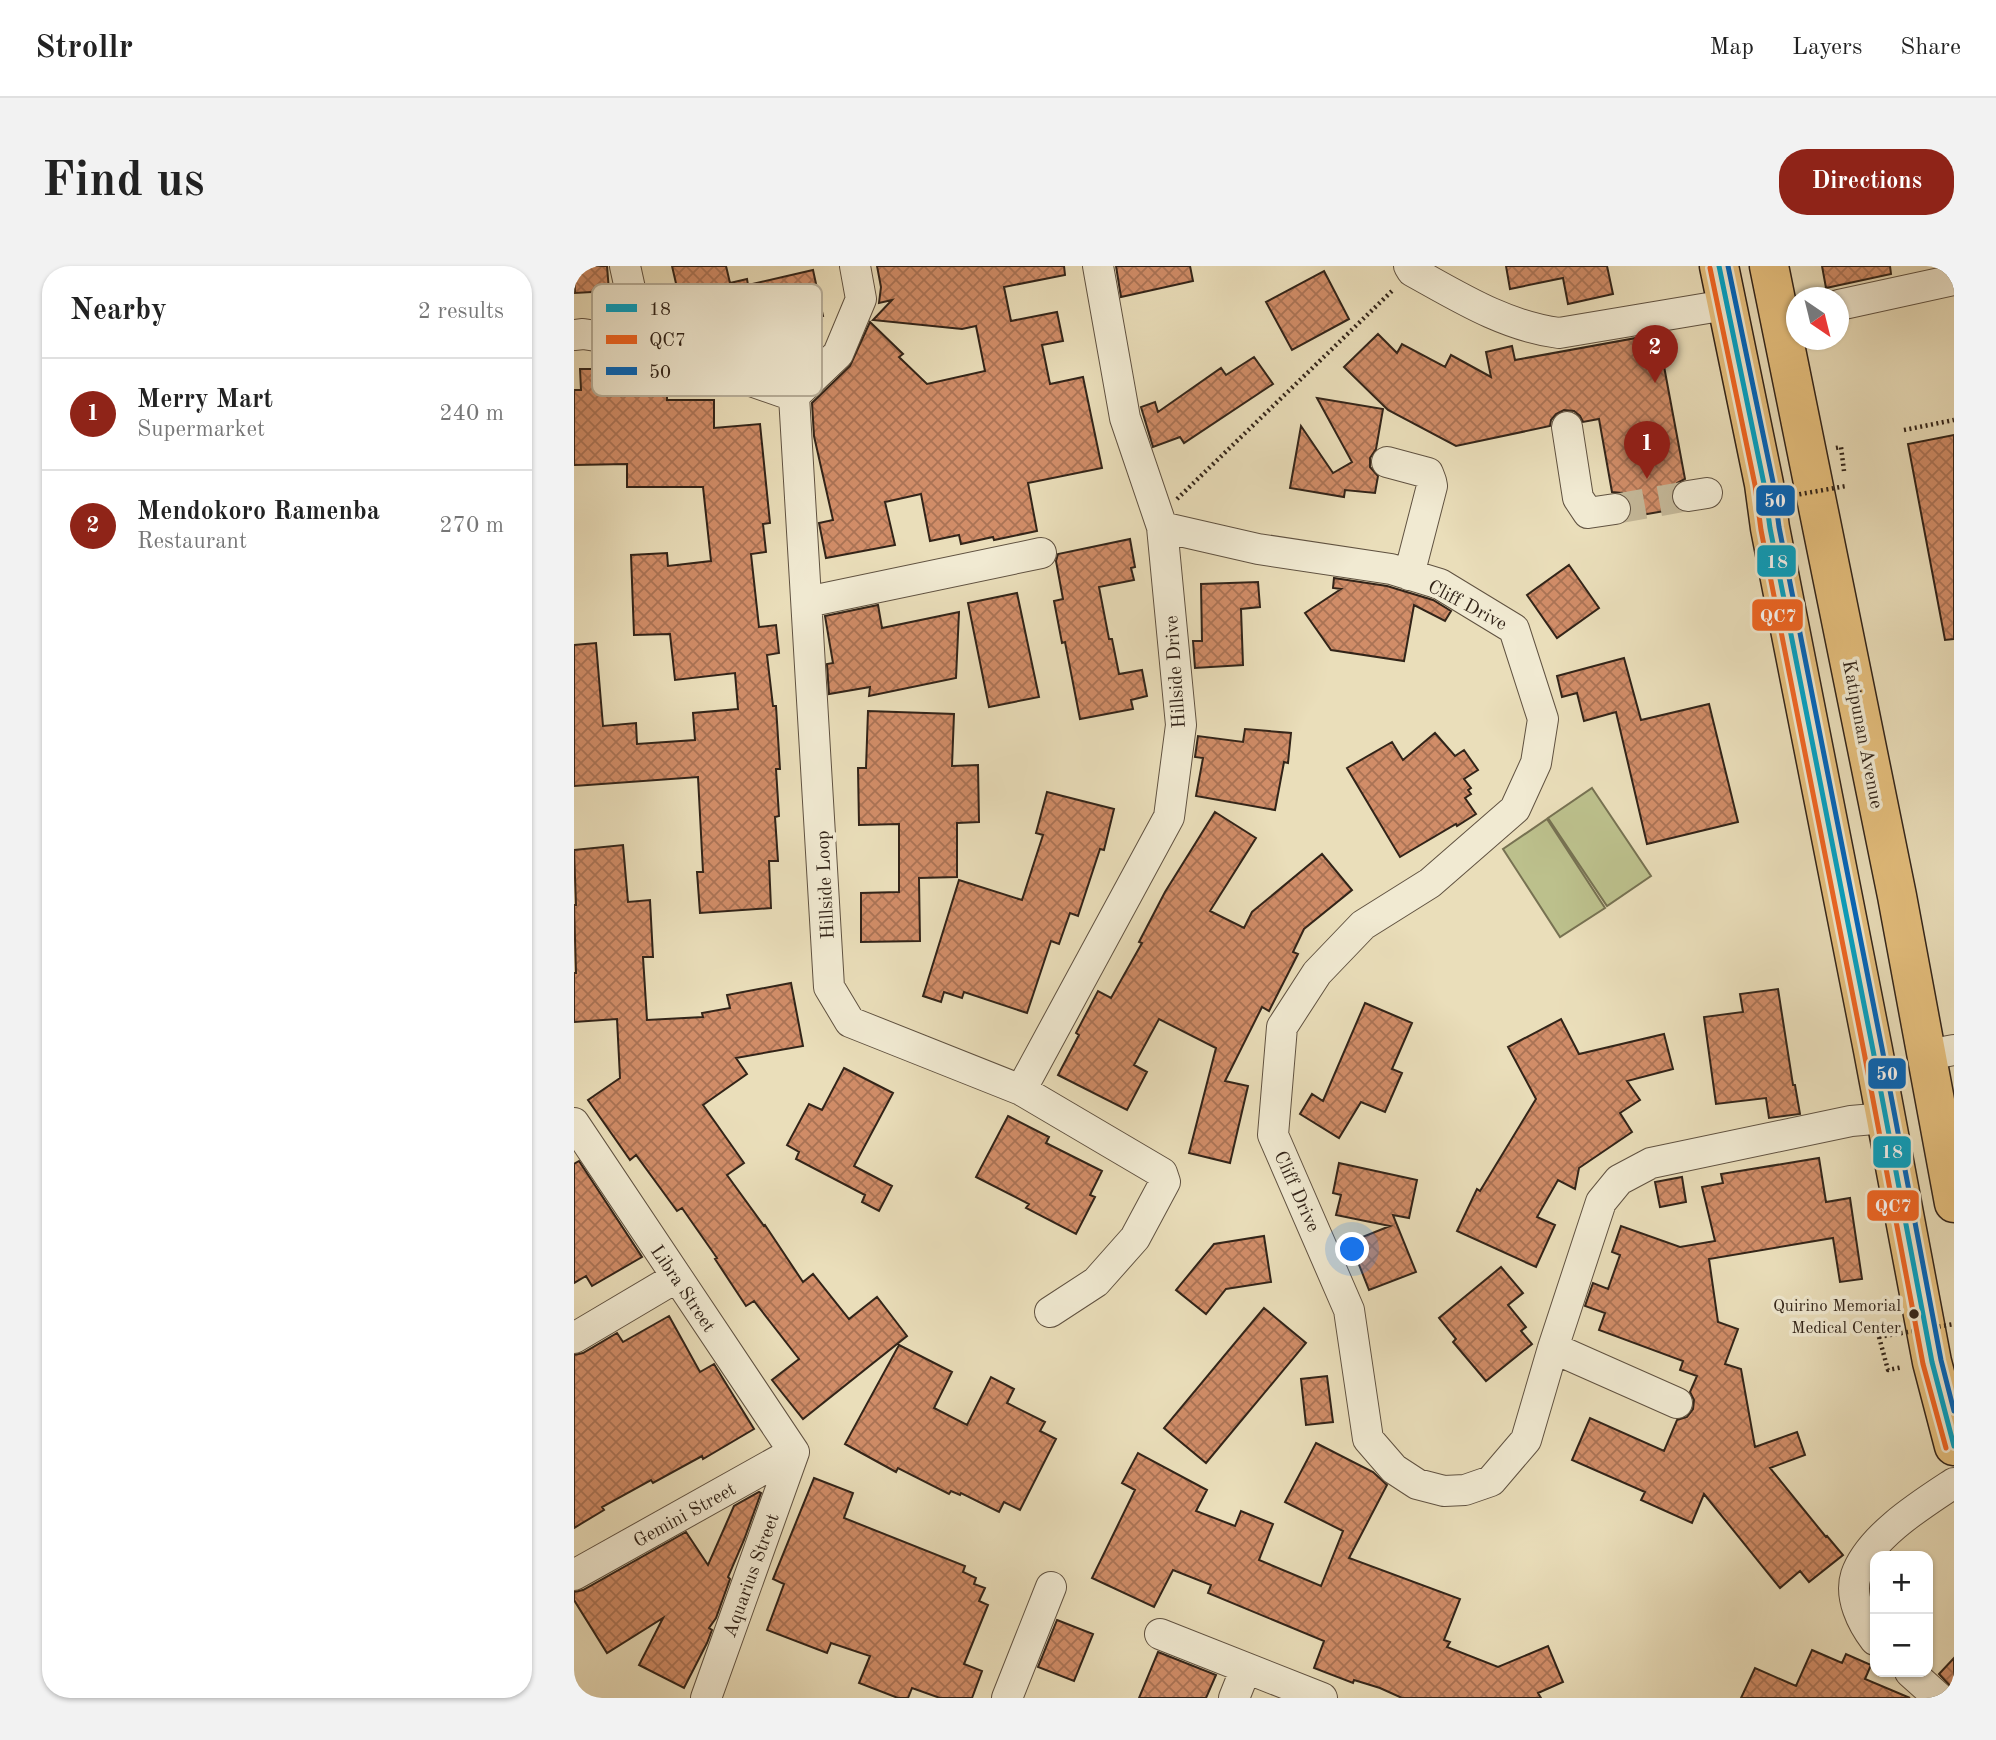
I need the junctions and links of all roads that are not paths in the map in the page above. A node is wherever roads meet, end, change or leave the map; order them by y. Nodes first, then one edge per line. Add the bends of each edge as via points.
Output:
1 (625, 266) edge
2 (855, 266) edge
3 (1098, 266) edge
4 (1719, 266) edge
5 (1769, 266) edge
6 (1411, 268) edge
7 (1954, 280) edge
8 (629, 284) edge
9 (1849, 303) edge
10 (1726, 304) junction
11 (1786, 311) edge
12 (574, 335) edge
13 (592, 335) edge
14 (1794, 350) edge
15 (822, 369) edge
16 (794, 396) edge
17 (1567, 428) dead end
18 (1387, 463) dead end
19 (1615, 509) tunnel mouth
20 (1160, 522) junction
21 (1041, 553) dead end
22 (1409, 575) junction
23 (807, 602) junction
24 (1940, 1052) edge
25 (1021, 1090) junction
26 (1885, 1118) junction
27 (574, 1123) edge
28 (1954, 1203) edge
29 (677, 1277) junction
30 (1050, 1312) dead end
31 (574, 1338) edge
32 (1553, 1348) junction
33 (1677, 1403) dead end
34 (1954, 1446) edge
35 (794, 1452) junction
36 (1954, 1483) edge
37 (574, 1575) edge
38 (1051, 1587) dead end
39 (1870, 1631) edge
40 (1160, 1634) dead end
41 (1246, 1668) junction
42 (1916, 1677) edge
43 (1312, 1689) edge
44 (706, 1698) edge
45 (1007, 1698) edge
46 (1234, 1698) edge
47 (1939, 1698) edge

1 - 8 street
2 - 15 street via 861,299 838,354
3 - 20 street, Hillside Drive via 1125,418
4 - 10 main road
5 - 11 main road, Katipunan Avenue
6 - 10 street via 1487,313 1559,333
7 - 9 street
10 - 26 main road
12 - 13 street
14 - 24 main road, Katipunan Avenue via 1894,883
16 - 23 street, Hillside Loop
17 - 19 street via 1578,498 1588,513
18 - 22 street via 1428,473 1432,481
20 - 22 street, Cliff Drive via 1258,549
20 - 25 street, Hillside Drive via 1181,726 1169,817
21 - 23 street
22 - 32 street, Cliff Drive via 1440,584 1514,629 1543,719 1536,763 1515,809 1430,883 1363,925 1317,973 1282,1027 1273,1135 1349,1310 1368,1439 1394,1469 1417,1485 1444,1491 1491,1481 1526,1440
23 - 25 street, Hillside Loop via 830,987 850,1022
24 - 28 main road, Katipunan Avenue
25 - 30 street, Hillside Loop via 1162,1173 1165,1182 1135,1238 1097,1282
26 - 32 street, Cliff Drive via 1651,1163 1619,1180 1601,1202
26 - 34 main road via 1932,1362
27 - 29 street, Libra Street
29 - 31 street
29 - 35 street, Libra Street
32 - 33 street
35 - 37 street, Gemini Street
35 - 44 street, Aquarius Street
36 - 39 street via 1890,1531 1862,1563 1855,1577 1857,1606
38 - 45 street
40 - 41 street
41 - 43 street
41 - 46 street
42 - 47 street

